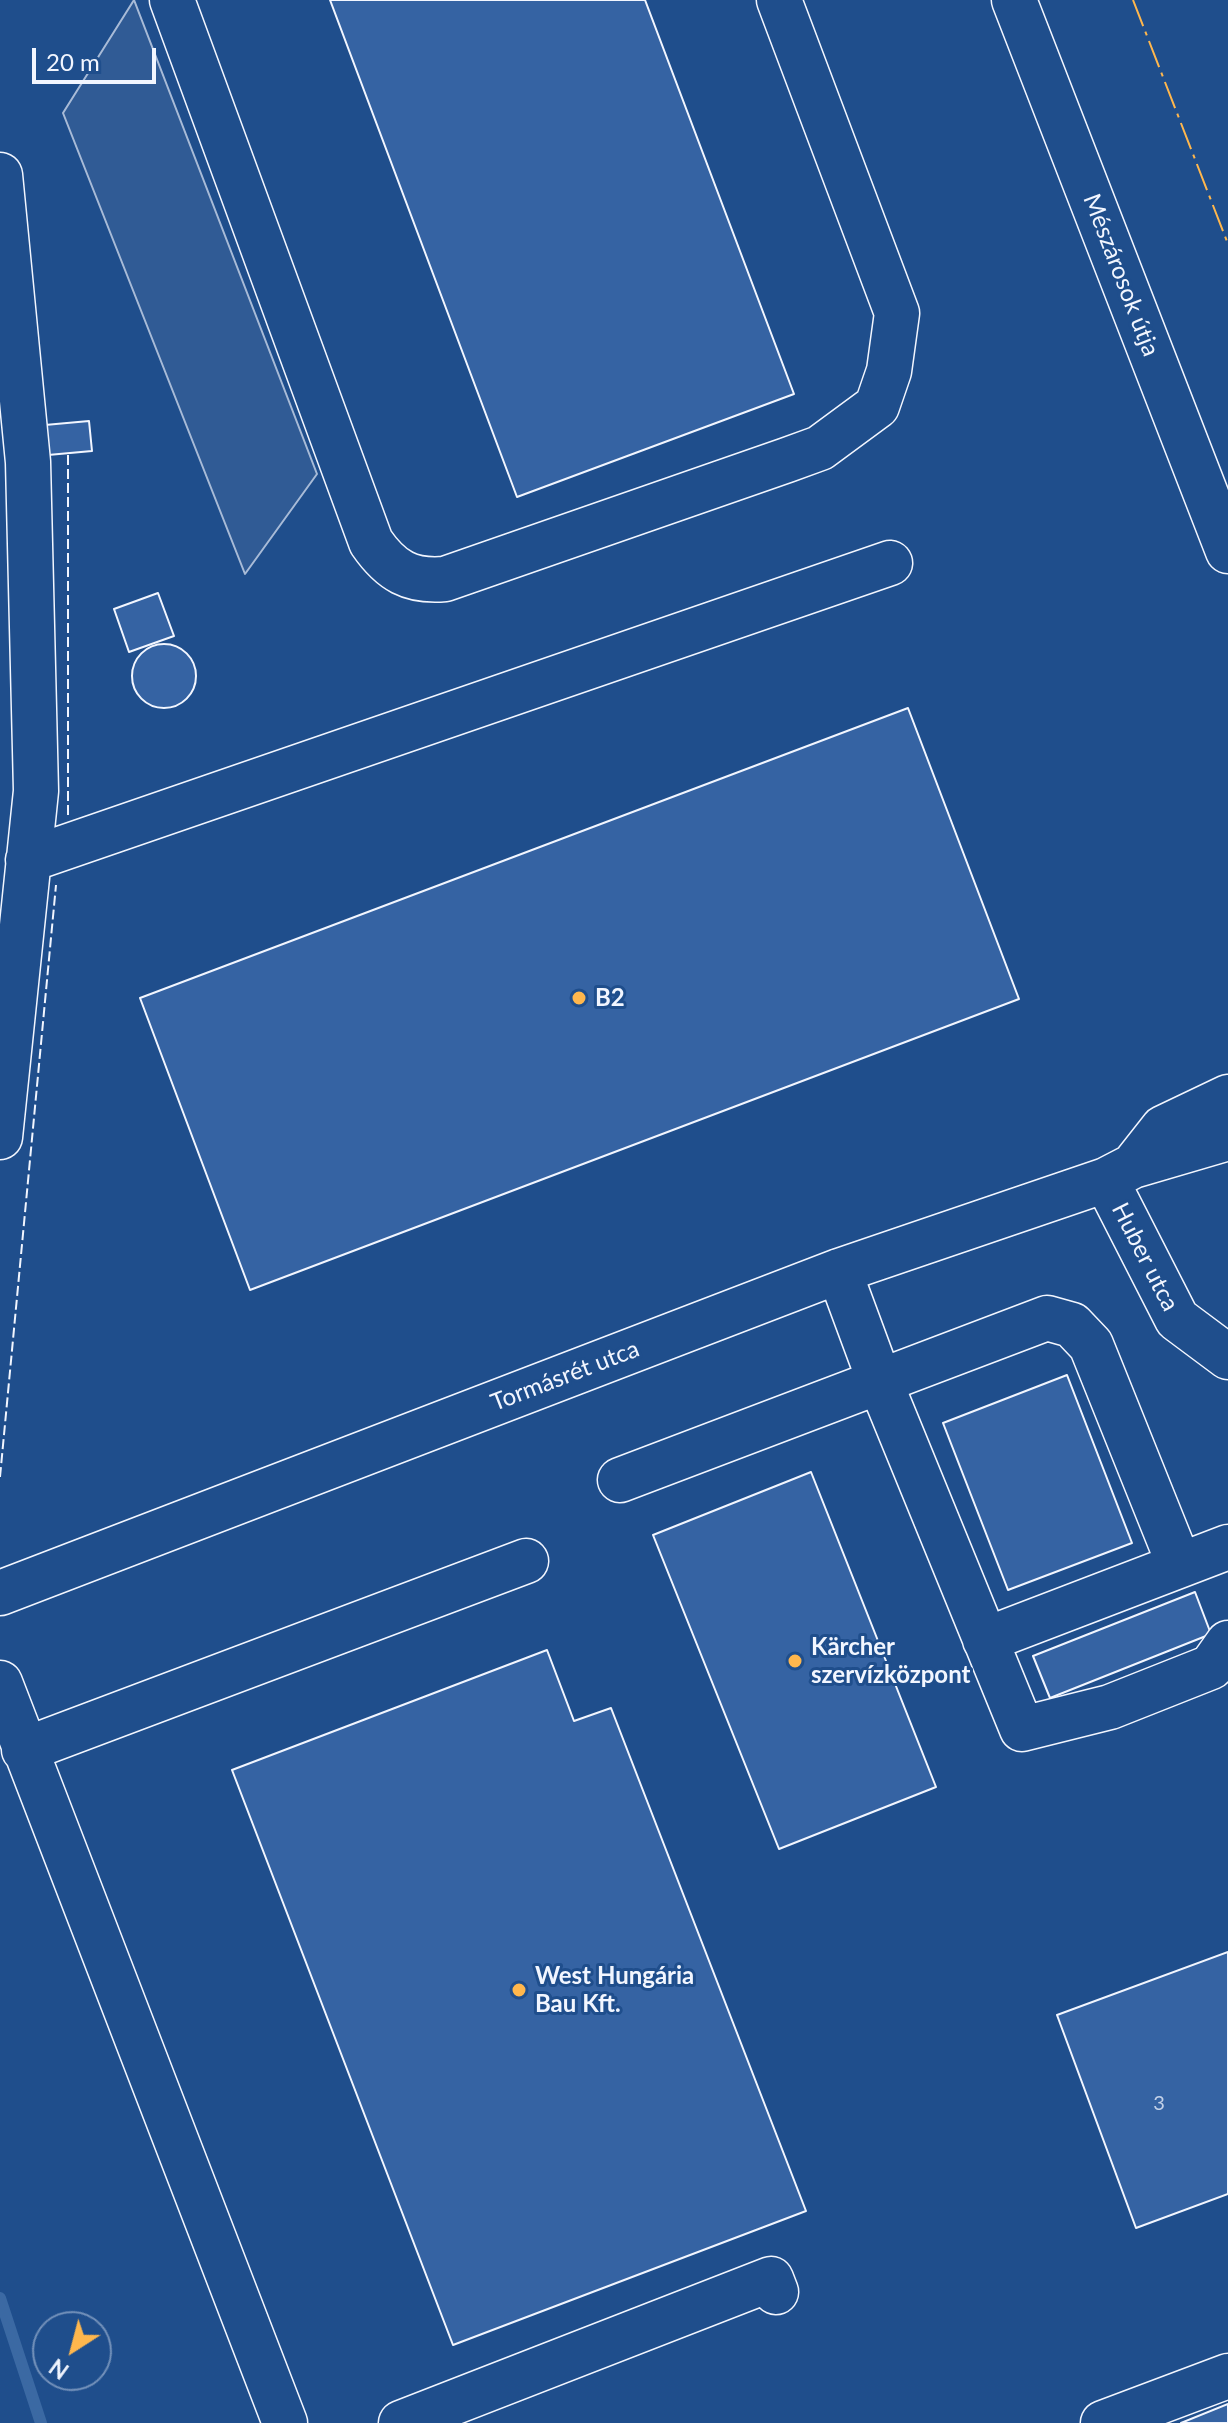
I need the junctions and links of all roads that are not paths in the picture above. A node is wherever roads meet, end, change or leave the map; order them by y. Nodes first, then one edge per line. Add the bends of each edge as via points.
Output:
1 (172, 0) edge
2 (779, 0) edge
3 (1014, 0) edge
4 (0, 175) edge
5 (1228, 551) edge
6 (890, 563) dead end
7 (28, 860) junction
8 (1228, 1097) edge
9 (0, 1137) edge
10 (1228, 1138) edge
11 (1120, 1173) junction
12 (839, 1271) junction
13 (1228, 1357) edge
14 (880, 1382) junction
15 (620, 1480) dead end
16 (1228, 1547) edge
17 (526, 1561) dead end
18 (1179, 1564) junction
19 (0, 1593) edge
20 (985, 1640) junction
21 (1228, 1643) edge
22 (0, 1683) edge
23 (24, 1750) junction
24 (776, 2292) dead end
25 (1228, 2376) edge
26 (285, 2423) edge
27 (401, 2423) edge
28 (1103, 2423) edge

1 - 2 street via 371,542 401,574 422,581 445,579 809,452 877,406 889,371 897,313
3 - 5 street, Mészárosok útja
4 - 7 street via 28,462 36,791
6 - 7 street
7 - 9 street
8 - 11 street via 1163,1128
10 - 11 street, Tormásrét utca
11 - 12 street, Tormásrét utca
11 - 13 street, Huber utca via 1177,1319
12 - 14 street
12 - 19 street, Tormásrét utca
14 - 15 street
14 - 18 street via 1047,1318 1072,1325 1091,1345
14 - 20 street
16 - 18 street
17 - 23 street
18 - 20 street
20 - 21 street via 1022,1729 1110,1707 1211,1667
22 - 23 street
23 - 26 street
24 - 27 street via 771,2279
25 - 28 street

